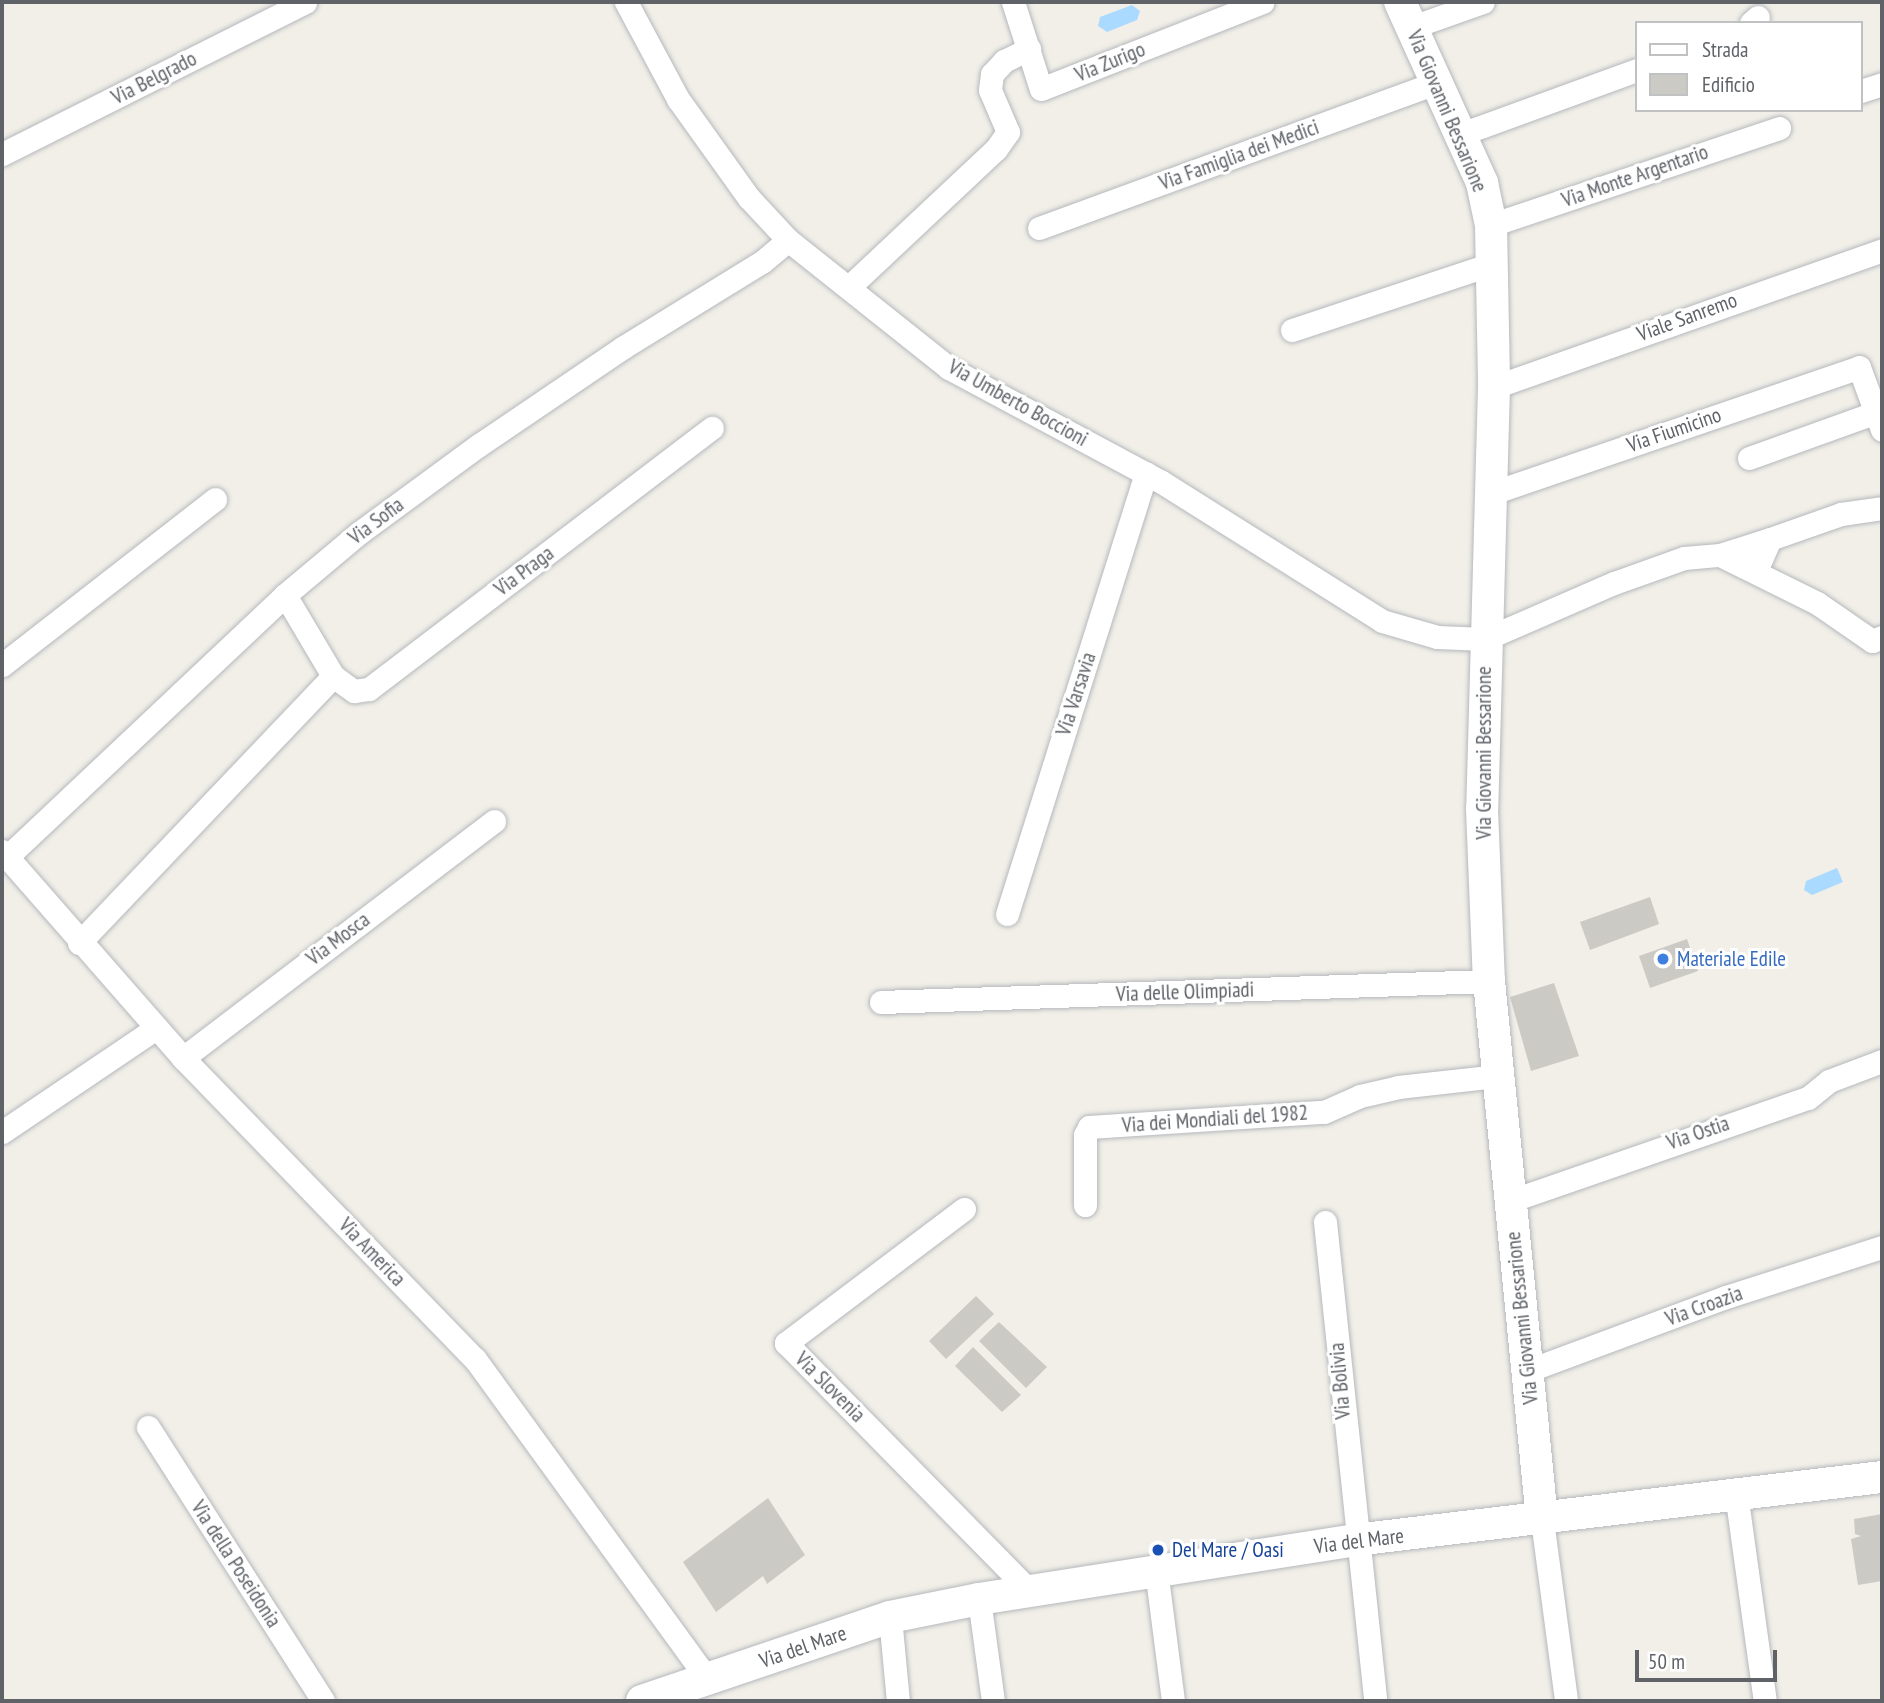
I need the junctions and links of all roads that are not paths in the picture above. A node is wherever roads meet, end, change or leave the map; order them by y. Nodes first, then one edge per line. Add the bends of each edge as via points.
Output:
1 (305, 2) edge
2 (626, 2) edge
3 (1013, 2) edge
4 (1263, 2) edge
5 (1483, 2) edge
6 (1406, 14) edge
7 (1029, 49) junction
8 (1636, 69) edge
9 (1439, 82) junction
10 (1882, 84) edge
11 (1863, 90) edge
12 (1779, 128) dead end
13 (1461, 134) junction
14 (2, 154) edge
15 (1491, 225) junction
16 (1039, 228) dead end
17 (788, 240) junction
18 (1882, 250) edge
19 (1494, 264) junction
20 (849, 287) junction
21 (1292, 330) dead end
22 (1494, 387) junction
23 (1880, 417) edge
24 (712, 428) dead end
25 (1749, 458) dead end
26 (1146, 473) junction
27 (1489, 494) junction
28 (215, 499) dead end
29 (1882, 508) edge
30 (1770, 539) junction
31 (1720, 555) junction
32 (1756, 570) junction
33 (285, 595) junction
34 (1882, 637) edge
35 (1485, 639) junction
36 (2, 665) edge
37 (333, 676) junction
38 (494, 821) dead end
39 (4, 854) edge
40 (1007, 914) dead end
41 (79, 943) junction
42 (1489, 981) junction
43 (881, 1002) dead end
44 (156, 1028) junction
45 (183, 1058) junction
46 (1882, 1061) edge
47 (1498, 1076) junction
48 (2, 1132) edge
49 (1510, 1201) junction
50 (1085, 1205) dead end
51 (964, 1209) dead end
52 (1325, 1223) dead end
53 (1882, 1247) edge
54 (1527, 1371) junction
55 (148, 1427) dead end
56 (1882, 1477) edge
57 (1736, 1493) junction
58 (1542, 1520) junction
59 (1355, 1540) junction
60 (1156, 1570) junction
61 (1030, 1591) junction
62 (979, 1599) junction
63 (890, 1617) junction
64 (708, 1680) junction
65 (323, 1701) edge
66 (642, 1701) edge
67 (898, 1701) edge
68 (993, 1701) edge
69 (1173, 1701) edge
70 (1375, 1701) edge
71 (1566, 1701) edge
72 (1765, 1701) edge

1 - 14 street, Via Belgrado
2 - 17 street, Via Umberto Boccioni via 678,99 749,198
3 - 7 street, Via Zurigo
4 - 7 street, Via Zurigo via 1041,89
5 - 6 street
6 - 9 street, Via Giovanni Bessarione
7 - 20 street via 1004,61 992,74 990,90 1008,132 996,149
8 - 13 street
9 - 13 street, Via Giovanni Bessarione
9 - 16 street, Via Famiglia dei Medici
10 - 11 street
12 - 15 street, Via Monte Argentario
13 - 15 street, Via Giovanni Bessarione via 1482,183
15 - 19 street, Via Giovanni Bessarione
17 - 20 street, Via Umberto Boccioni
17 - 33 street, Via Sofia via 479,445
18 - 22 street, Viale Sanremo
19 - 21 street
19 - 22 street, Via Giovanni Bessarione
20 - 26 street, Via Umberto Boccioni via 949,368
22 - 27 street, Via Giovanni Bessarione
23 - 25 street
23 - 27 street, Via Fiumicino via 1859,367
24 - 37 street, Via Praga via 369,689 354,691
26 - 35 street, Via Umberto Boccioni via 1382,621 1437,637
26 - 40 street, Via Varsavia
27 - 35 street, Via Giovanni Bessarione
28 - 36 street
29 - 30 street via 1841,514
30 - 31 street
30 - 32 street
31 - 32 street
31 - 35 street via 1684,558
32 - 34 street via 1817,603 1872,641
33 - 37 street
33 - 39 street, Via Sofia
35 - 42 street, Via Giovanni Bessarione via 1482,809
37 - 41 street
38 - 45 street, Via Mosca
39 - 41 street, Via America
41 - 44 street, Via America
42 - 43 street, Via delle Olimpiadi
42 - 47 street, Via Giovanni Bessarione
44 - 45 street, Via America
44 - 48 street
45 - 64 street, Via America via 475,1359
46 - 49 street, Via Ostia via 1829,1081 1808,1098
47 - 49 street, Via Giovanni Bessarione
47 - 50 street, Via dei Mondiali del 1982 via 1398,1087 1360,1096 1324,1112 1089,1127 1085,1135
49 - 54 street, Via Giovanni Bessarione
51 - 61 street, Via Slovenia via 786,1343
52 - 59 street, Via Bolivia
53 - 54 street, Via Croazia via 1726,1297
54 - 58 street, Via Giovanni Bessarione
55 - 65 street, Via della Poseidonia
56 - 57 street, Via del Mare
57 - 58 street, Via del Mare
57 - 72 street
58 - 59 street, Via del Mare
58 - 71 street
59 - 60 street, Via del Mare
59 - 70 street, Via Bolivia
60 - 61 street, Via del Mare
60 - 69 street
61 - 62 street, Via del Mare
62 - 63 street, Via del Mare
62 - 68 street
63 - 64 street, Via del Mare
63 - 67 street
64 - 66 street, Via del Mare

